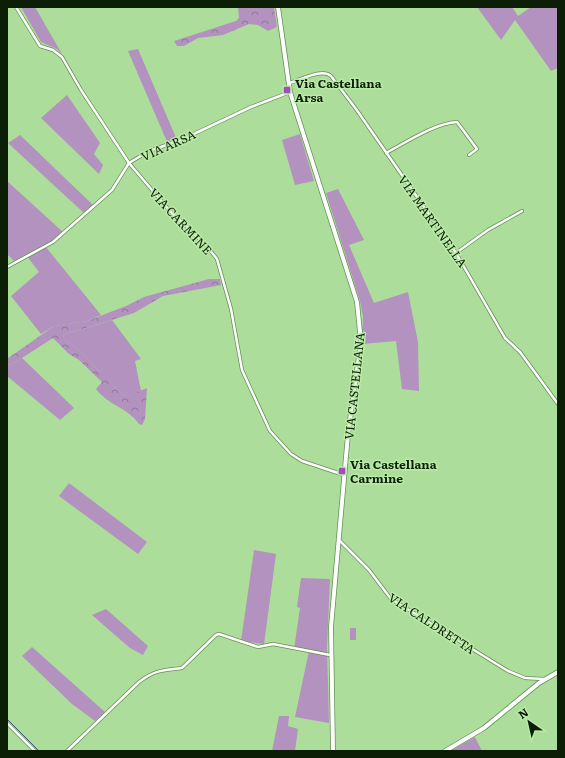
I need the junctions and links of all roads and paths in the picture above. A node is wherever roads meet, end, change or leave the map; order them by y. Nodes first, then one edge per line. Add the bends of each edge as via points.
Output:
1 (16, 7) edge
2 (278, 7) edge
3 (288, 83) junction
4 (290, 92) junction
5 (386, 154) junction
6 (469, 155) dead end
7 (129, 163) junction
8 (522, 210) dead end
9 (456, 253) junction
10 (7, 267) edge
11 (556, 399) edge
12 (558, 404) edge
13 (344, 475) junction
14 (338, 539) junction
15 (330, 655) junction
16 (558, 672) edge
17 (544, 679) junction
18 (7, 723) edge
19 (35, 751) edge
20 (66, 751) edge
21 (333, 751) edge
22 (445, 751) edge

1 - 7 street, VIA CARMINE via 40,46 53,50 62,57
2 - 3 main road, VIA CASTELLANA
3 - 4 main road, VIA CASTELLANA
3 - 5 street, VIA MARTINELLA via 320,72 328,74 356,109
4 - 7 street, VIA ARSA via 181,140 149,151
4 - 13 main road, VIA CASTELLANA via 357,302 361,342
5 - 6 street via 421,135 457,122 477,149
5 - 9 street, VIA MARTINELLA
7 - 10 street, VIA ARSA via 112,190 53,242
7 - 13 street, VIA CARMINE via 169,210 217,259 231,309 242,370 270,431 291,454 302,461
8 - 9 street
9 - 11 street, VIA MARTINELLA via 505,338 520,352
11 - 12 street, VIA MARTINELLA
13 - 14 main road, VIA CASTELLANA
14 - 15 main road, VIA CASTELLANA
14 - 17 street, VIA CALDRETTA via 369,570 391,599 508,671 525,678
15 - 20 street via 273,644 258,647 216,635 182,668 162,669 139,682
15 - 21 main road, VIA CASTELLANA
16 - 17 main road
17 - 22 main road via 484,728
18 - 19 street

